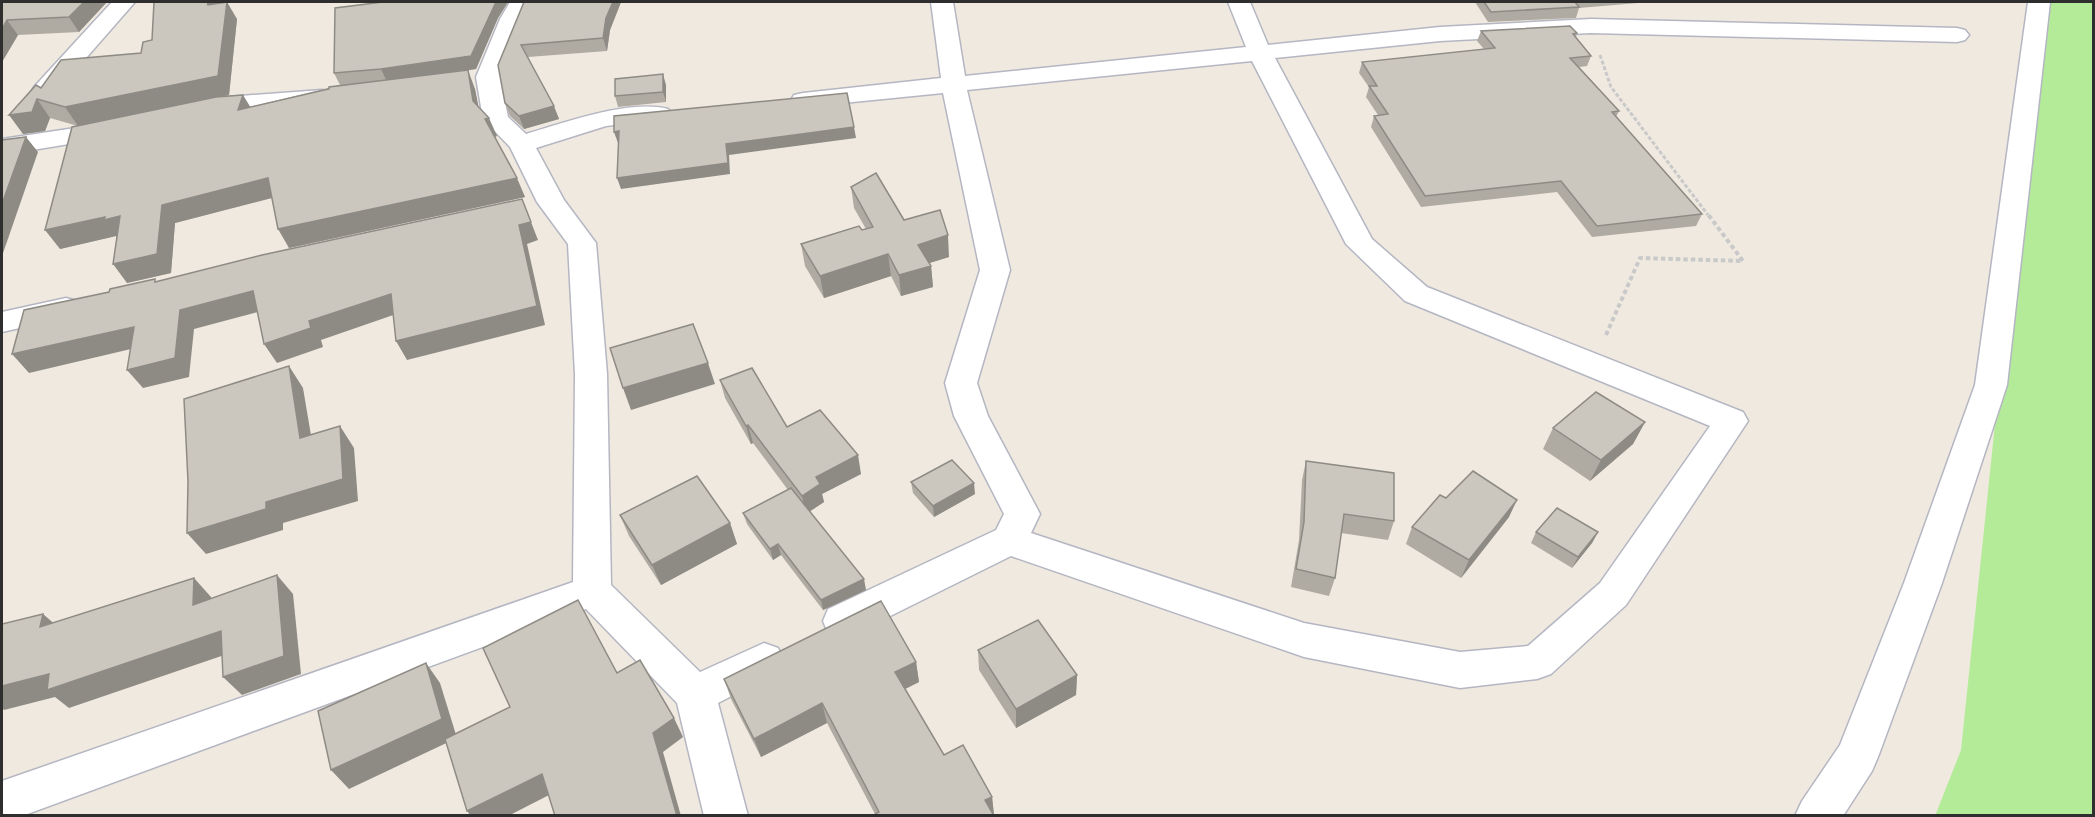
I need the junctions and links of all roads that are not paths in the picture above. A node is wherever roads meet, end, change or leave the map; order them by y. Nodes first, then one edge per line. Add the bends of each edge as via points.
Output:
1 (124, 2) edge
2 (521, 2) edge
3 (942, 2) edge
4 (1239, 2) edge
5 (2039, 2) edge
6 (1957, 35) dead end
7 (1260, 53) junction
8 (954, 85) junction
9 (341, 95) edge
10 (779, 102) edge
11 (686, 111) edge
12 (183, 115) edge
13 (14, 124) edge
14 (140, 124) edge
15 (521, 144) junction
16 (2, 147) edge
17 (95, 301) edge
18 (2, 322) edge
19 (1009, 540) junction
20 (592, 591) junction
21 (820, 632) edge
22 (789, 648) edge
23 (695, 694) junction
24 (2, 802) edge
25 (726, 816) edge
26 (1817, 816) edge

1 - 13 street
2 - 15 street via 476,79 496,118
3 - 8 street
4 - 7 street
5 - 26 street via 1990,385 1923,583 1857,757
6 - 7 street via 1722,20 1440,34
7 - 8 street
7 - 19 street via 1360,244 1416,294 1731,421 1613,594 1537,662 1460,670 1304,640
8 - 10 street
8 - 19 street via 995,270 962,383 971,416 1022,514
9 - 12 street via 227,105
11 - 15 street via 604,119
14 - 16 street
15 - 20 street via 539,205 582,243 591,374
17 - 18 street
19 - 21 street
20 - 23 street
20 - 24 street
22 - 23 street
23 - 25 street

